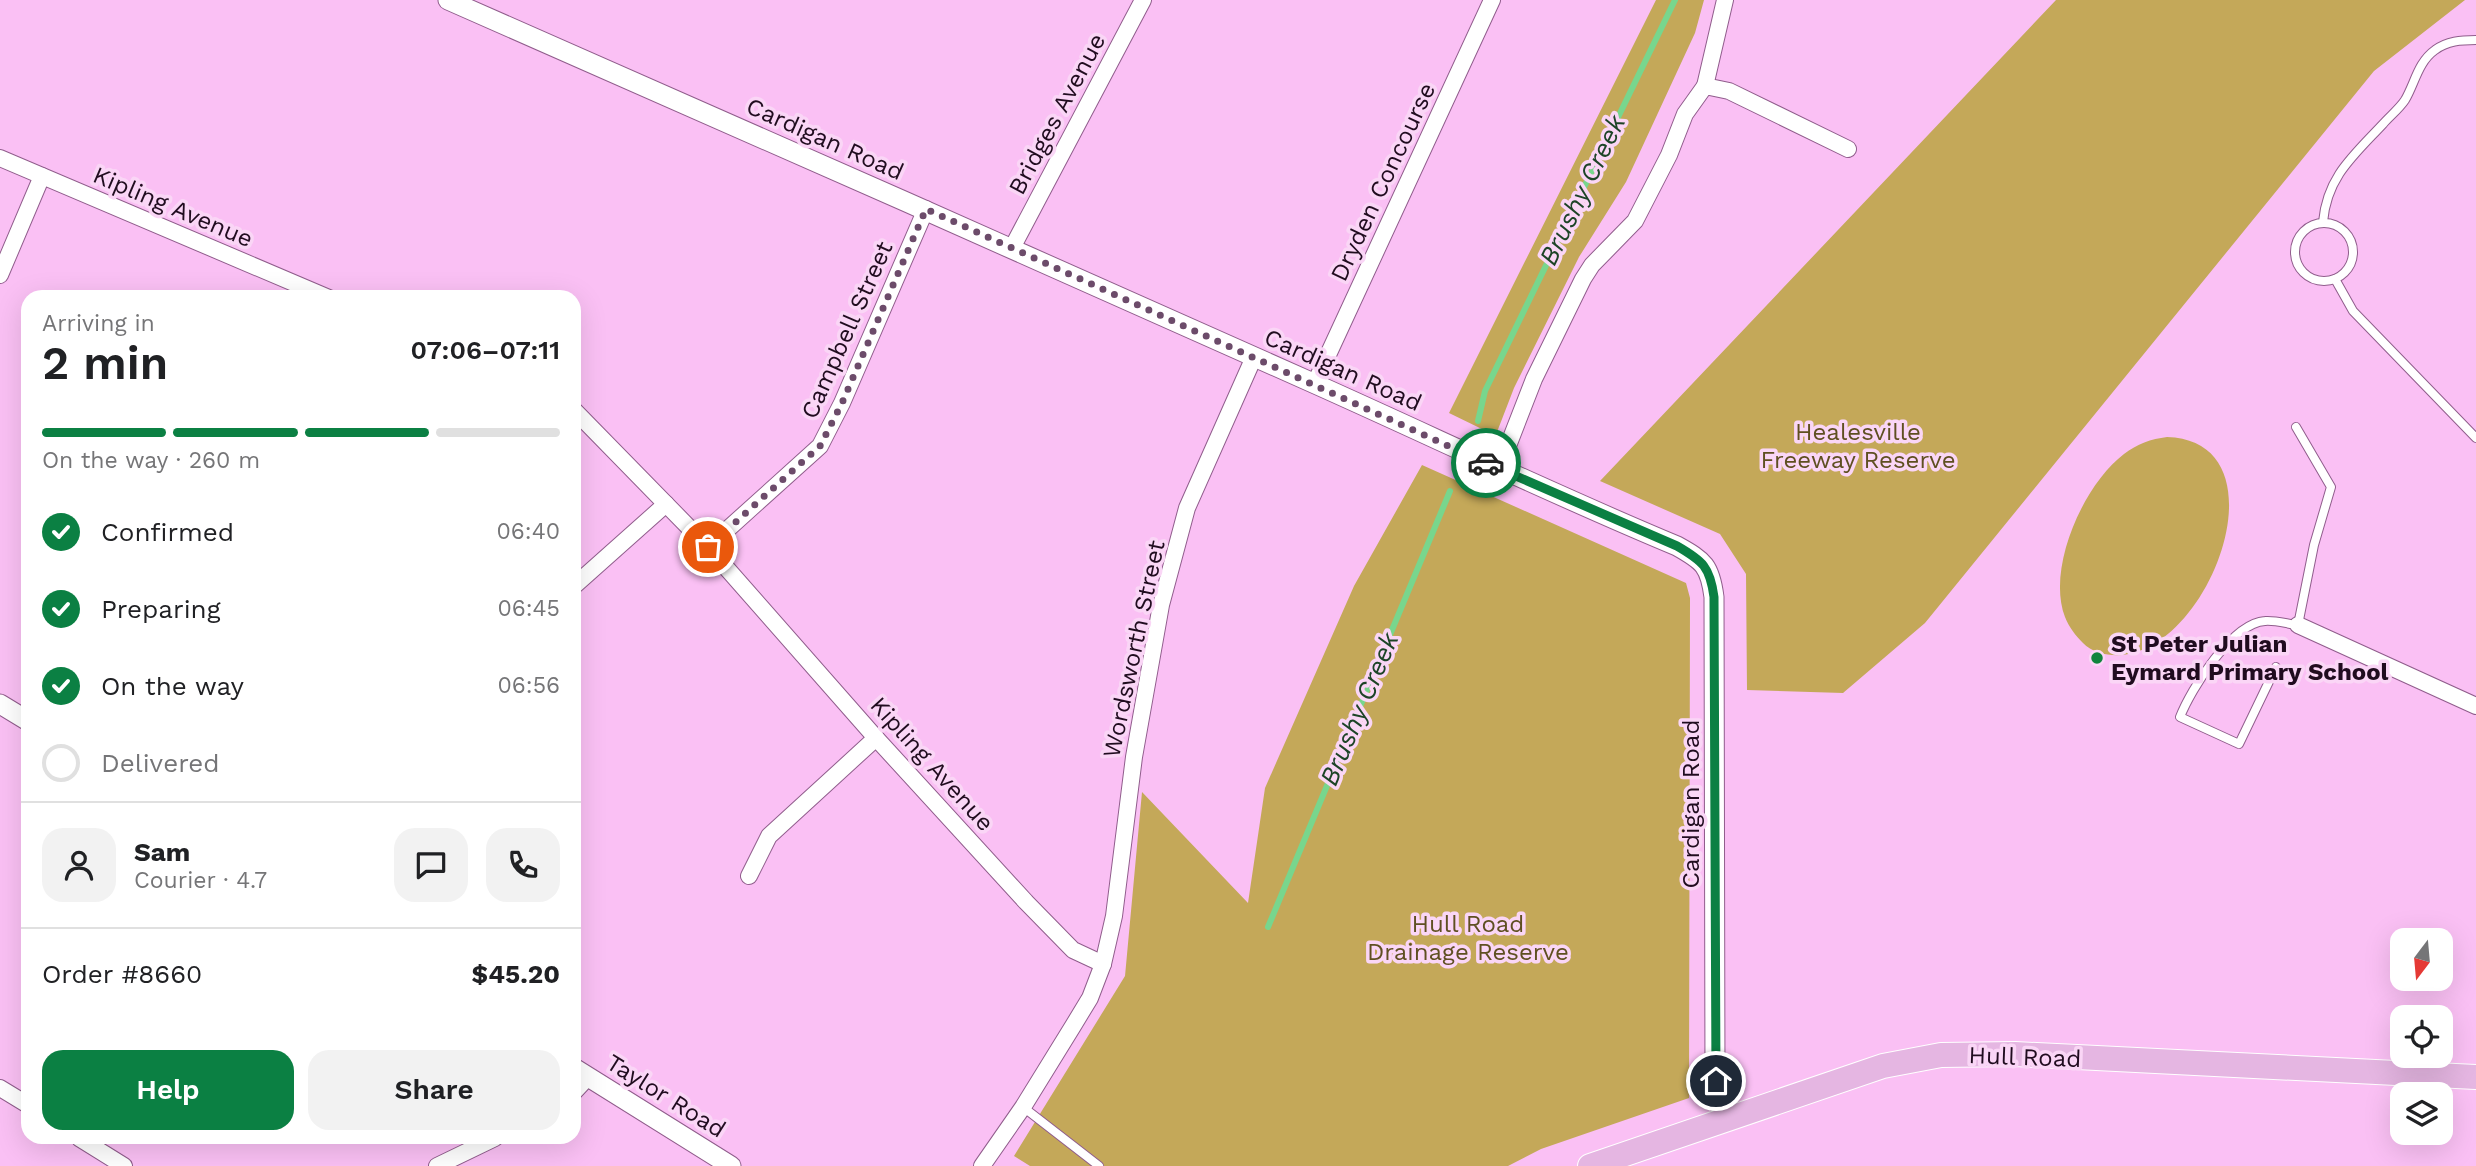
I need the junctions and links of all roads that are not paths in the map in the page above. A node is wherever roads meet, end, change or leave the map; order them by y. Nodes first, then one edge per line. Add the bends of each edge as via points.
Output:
1 (448, 0) edge
2 (1143, 0) edge
3 (1492, 0) edge
4 (1724, 0) edge
5 (2476, 40) edge
6 (1705, 86) junction
7 (1848, 149) dead end
8 (0, 158) edge
9 (42, 176) junction
10 (926, 209) junction
11 (2323, 222) junction
12 (1012, 248) junction
13 (0, 275) edge
14 (2335, 279) junction
15 (310, 290) edge
16 (1254, 357) junction
17 (1315, 383) junction
18 (581, 418) edge
19 (2296, 427) dead end
20 (2476, 438) edge
21 (1499, 469) junction
22 (666, 504) junction
23 (708, 547) junction
24 (581, 580) edge
25 (2298, 625) junction
26 (2276, 667) dead end
27 (0, 704) edge
28 (2476, 706) edge
29 (21, 717) edge
30 (876, 738) junction
31 (749, 876) dead end
32 (1103, 964) junction
33 (581, 1072) edge
34 (2476, 1077) edge
35 (0, 1088) edge
36 (21, 1101) edge
37 (1023, 1107) junction
38 (1724, 1120) junction
39 (89, 1144) edge
40 (483, 1144) edge
41 (124, 1166) edge
42 (438, 1166) edge
43 (732, 1166) edge
44 (982, 1166) edge
45 (1099, 1166) edge
46 (1590, 1166) edge

1 - 10 street, Cardigan Road
2 - 12 street, Bridges Avenue
3 - 17 street, Dryden Concourse
4 - 6 street
5 - 11 lane via 2445,44 2426,58 2404,102 2334,180
6 - 7 street via 1729,91
6 - 21 street via 1685,114 1640,214 1583,279 1534,379
8 - 9 street, Kipling Avenue
9 - 13 street
9 - 15 street, Kipling Avenue
10 - 12 street, Cardigan Road
10 - 23 street, Campbell Street via 820,446
11 - 14 lane via 2341,228 2353,250 2349,267
11 - 14 lane via 2305,228 2294,253 2308,277
12 - 16 street, Cardigan Road
14 - 20 lane via 2353,311
16 - 17 street, Cardigan Road
16 - 32 street, Wordsworth Street via 1187,508 1161,605
17 - 21 street, Cardigan Road
18 - 22 street, Kipling Avenue
19 - 25 lane via 2331,487
21 - 38 street, Cardigan Road via 1677,546 1699,559 1711,577 1716,1081
22 - 23 street, Kipling Avenue
22 - 24 street
23 - 30 street, Kipling Avenue
25 - 26 lane via 2263,620 2238,634 2210,664 2180,717 2239,744
25 - 28 street
27 - 29 street
30 - 31 street via 769,836
30 - 32 street, Kipling Avenue via 1073,950
32 - 37 street via 1090,998
33 - 43 street, Taylor Road
34 - 38 main road, Hull Road via 1971,1054 1883,1066
35 - 36 street
37 - 44 street
37 - 45 lane
38 - 46 main road, Hull Road
39 - 41 street
40 - 42 street

